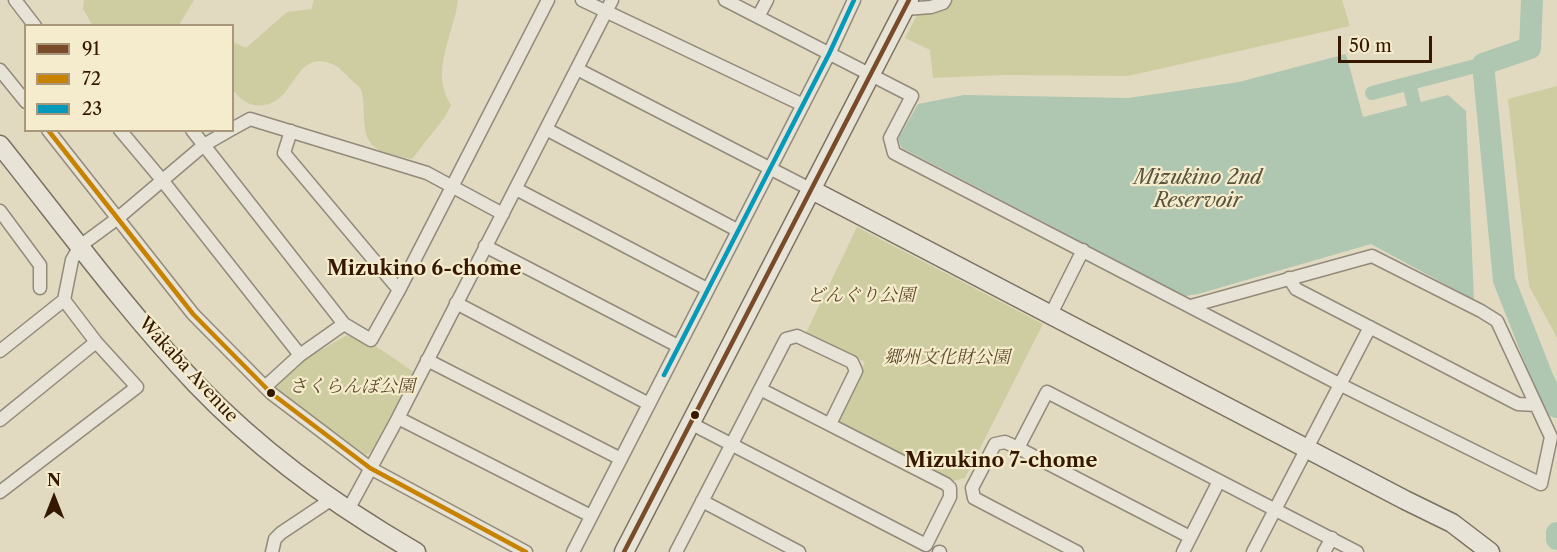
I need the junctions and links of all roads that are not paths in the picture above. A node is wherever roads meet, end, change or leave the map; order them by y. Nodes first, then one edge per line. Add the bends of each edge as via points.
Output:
1 (15, 0) edge
2 (548, 0) edge
3 (582, 0) edge
4 (612, 0) edge
5 (725, 0) edge
6 (768, 0) edge
7 (854, 0) edge
8 (945, 0) edge
9 (907, 4) edge
10 (606, 12) junction
11 (758, 17) junction
12 (33, 24) edge
13 (829, 54) junction
14 (577, 69) junction
15 (0, 70) edge
16 (870, 76) junction
17 (24, 100) edge
18 (803, 105) junction
19 (234, 128) edge
20 (546, 129) junction
21 (291, 131) junction
22 (50, 132) edge
23 (122, 132) edge
24 (194, 132) edge
25 (227, 132) edge
26 (0, 145) edge
27 (204, 145) junction
28 (770, 168) junction
29 (162, 180) junction
30 (452, 186) junction
31 (516, 189) junction
32 (812, 190) junction
33 (0, 211) edge
34 (503, 214) junction
35 (118, 218) junction
36 (737, 230) junction
37 (81, 246) junction
38 (485, 246) junction
39 (1083, 250) junction
40 (1289, 278) junction
41 (40, 288) dead end
42 (707, 289) junction
43 (399, 290) junction
44 (64, 300) junction
45 (456, 303) junction
46 (1191, 306) junction
47 (1051, 314) junction
48 (344, 324) junction
49 (1370, 327) junction
50 (96, 342) junction
51 (678, 346) junction
52 (0, 351) edge
53 (300, 355) junction
54 (427, 360) junction
55 (1341, 385) junction
56 (265, 387) junction
57 (760, 389) junction
58 (649, 404) junction
59 (1536, 405) junction
60 (398, 417) junction
61 (0, 420) edge
62 (690, 423) junction
63 (830, 424) junction
64 (731, 445) junction
65 (1018, 448) junction
66 (1306, 448) junction
67 (621, 459) junction
68 (370, 468) junction
69 (1219, 482) junction
70 (0, 492) edge
71 (332, 499) junction
72 (702, 501) junction
73 (1275, 509) junction
74 (348, 510) junction
75 (591, 516) junction
76 (1190, 537) junction
77 (1332, 538) junction
78 (272, 552) edge
79 (416, 552) edge
80 (526, 552) edge
81 (573, 552) edge
82 (624, 552) edge
83 (676, 552) edge
84 (799, 552) edge
85 (1077, 552) edge
86 (1183, 552) edge
87 (1253, 552) edge
88 (1324, 552) edge
89 (1358, 552) edge
90 (1490, 552) edge

1 - 12 street
2 - 30 street
3 - 10 street
4 - 10 street
5 - 11 street
6 - 11 street
7 - 13 street
8 - 9 street via 931,7
9 - 16 street
10 - 14 street
10 - 18 street
11 - 13 street
13 - 16 street
13 - 18 street
14 - 20 street
14 - 28 street
15 - 17 street
16 - 32 street
16 - 39 street via 912,96 890,138 894,153
18 - 28 street
19 - 21 street via 250,119
20 - 31 street
20 - 36 street
21 - 30 street via 427,173
21 - 43 street via 284,153
22 - 35 street
23 - 29 street
24 - 27 street
25 - 27 street
26 - 37 street, Wakaba Avenue
27 - 29 street
27 - 48 street
28 - 32 street
28 - 36 street
29 - 35 street
29 - 53 street
30 - 34 street
30 - 43 street
31 - 34 street
31 - 42 street
32 - 47 street
32 - 62 street
33 - 41 street via 40,265
34 - 38 street
35 - 37 street
35 - 56 street via 193,314
36 - 42 street
37 - 44 street via 72,260
37 - 71 street, Wakaba Avenue via 197,385 276,457
38 - 45 street
38 - 51 street
39 - 46 street
39 - 47 street
40 - 46 street
40 - 49 street via 1296,289
40 - 59 street via 1372,256 1481,311 1497,321
42 - 51 street
43 - 48 street via 370,340
44 - 50 street
44 - 52 street
45 - 54 street
45 - 58 street
46 - 55 street
47 - 66 street
48 - 53 street
49 - 55 street
49 - 59 street via 1518,404
50 - 61 street
50 - 70 street via 137,387
51 - 58 street
53 - 56 street
54 - 60 street
54 - 67 street
55 - 59 street via 1541,484 1551,437
55 - 66 street
56 - 68 street
57 - 63 street
57 - 63 street via 786,339 797,336 852,362 856,371
57 - 64 street
58 - 67 street
60 - 68 street
60 - 75 street
62 - 64 street
62 - 82 street
63 - 64 street via 950,488 950,497 926,545
64 - 72 street
65 - 69 street via 1047,393
65 - 76 street
65 - 85 street via 1005,442 995,444 972,488 974,498
66 - 73 street
66 - 90 street via 1452,523
67 - 75 street
68 - 74 street
68 - 80 street
69 - 73 street
69 - 76 street
71 - 74 street, Wakaba Avenue
71 - 78 street via 281,533
72 - 83 street
72 - 84 street
73 - 77 street
73 - 87 street
74 - 79 street, Wakaba Avenue
75 - 81 street
76 - 86 street
77 - 88 street
77 - 89 street

